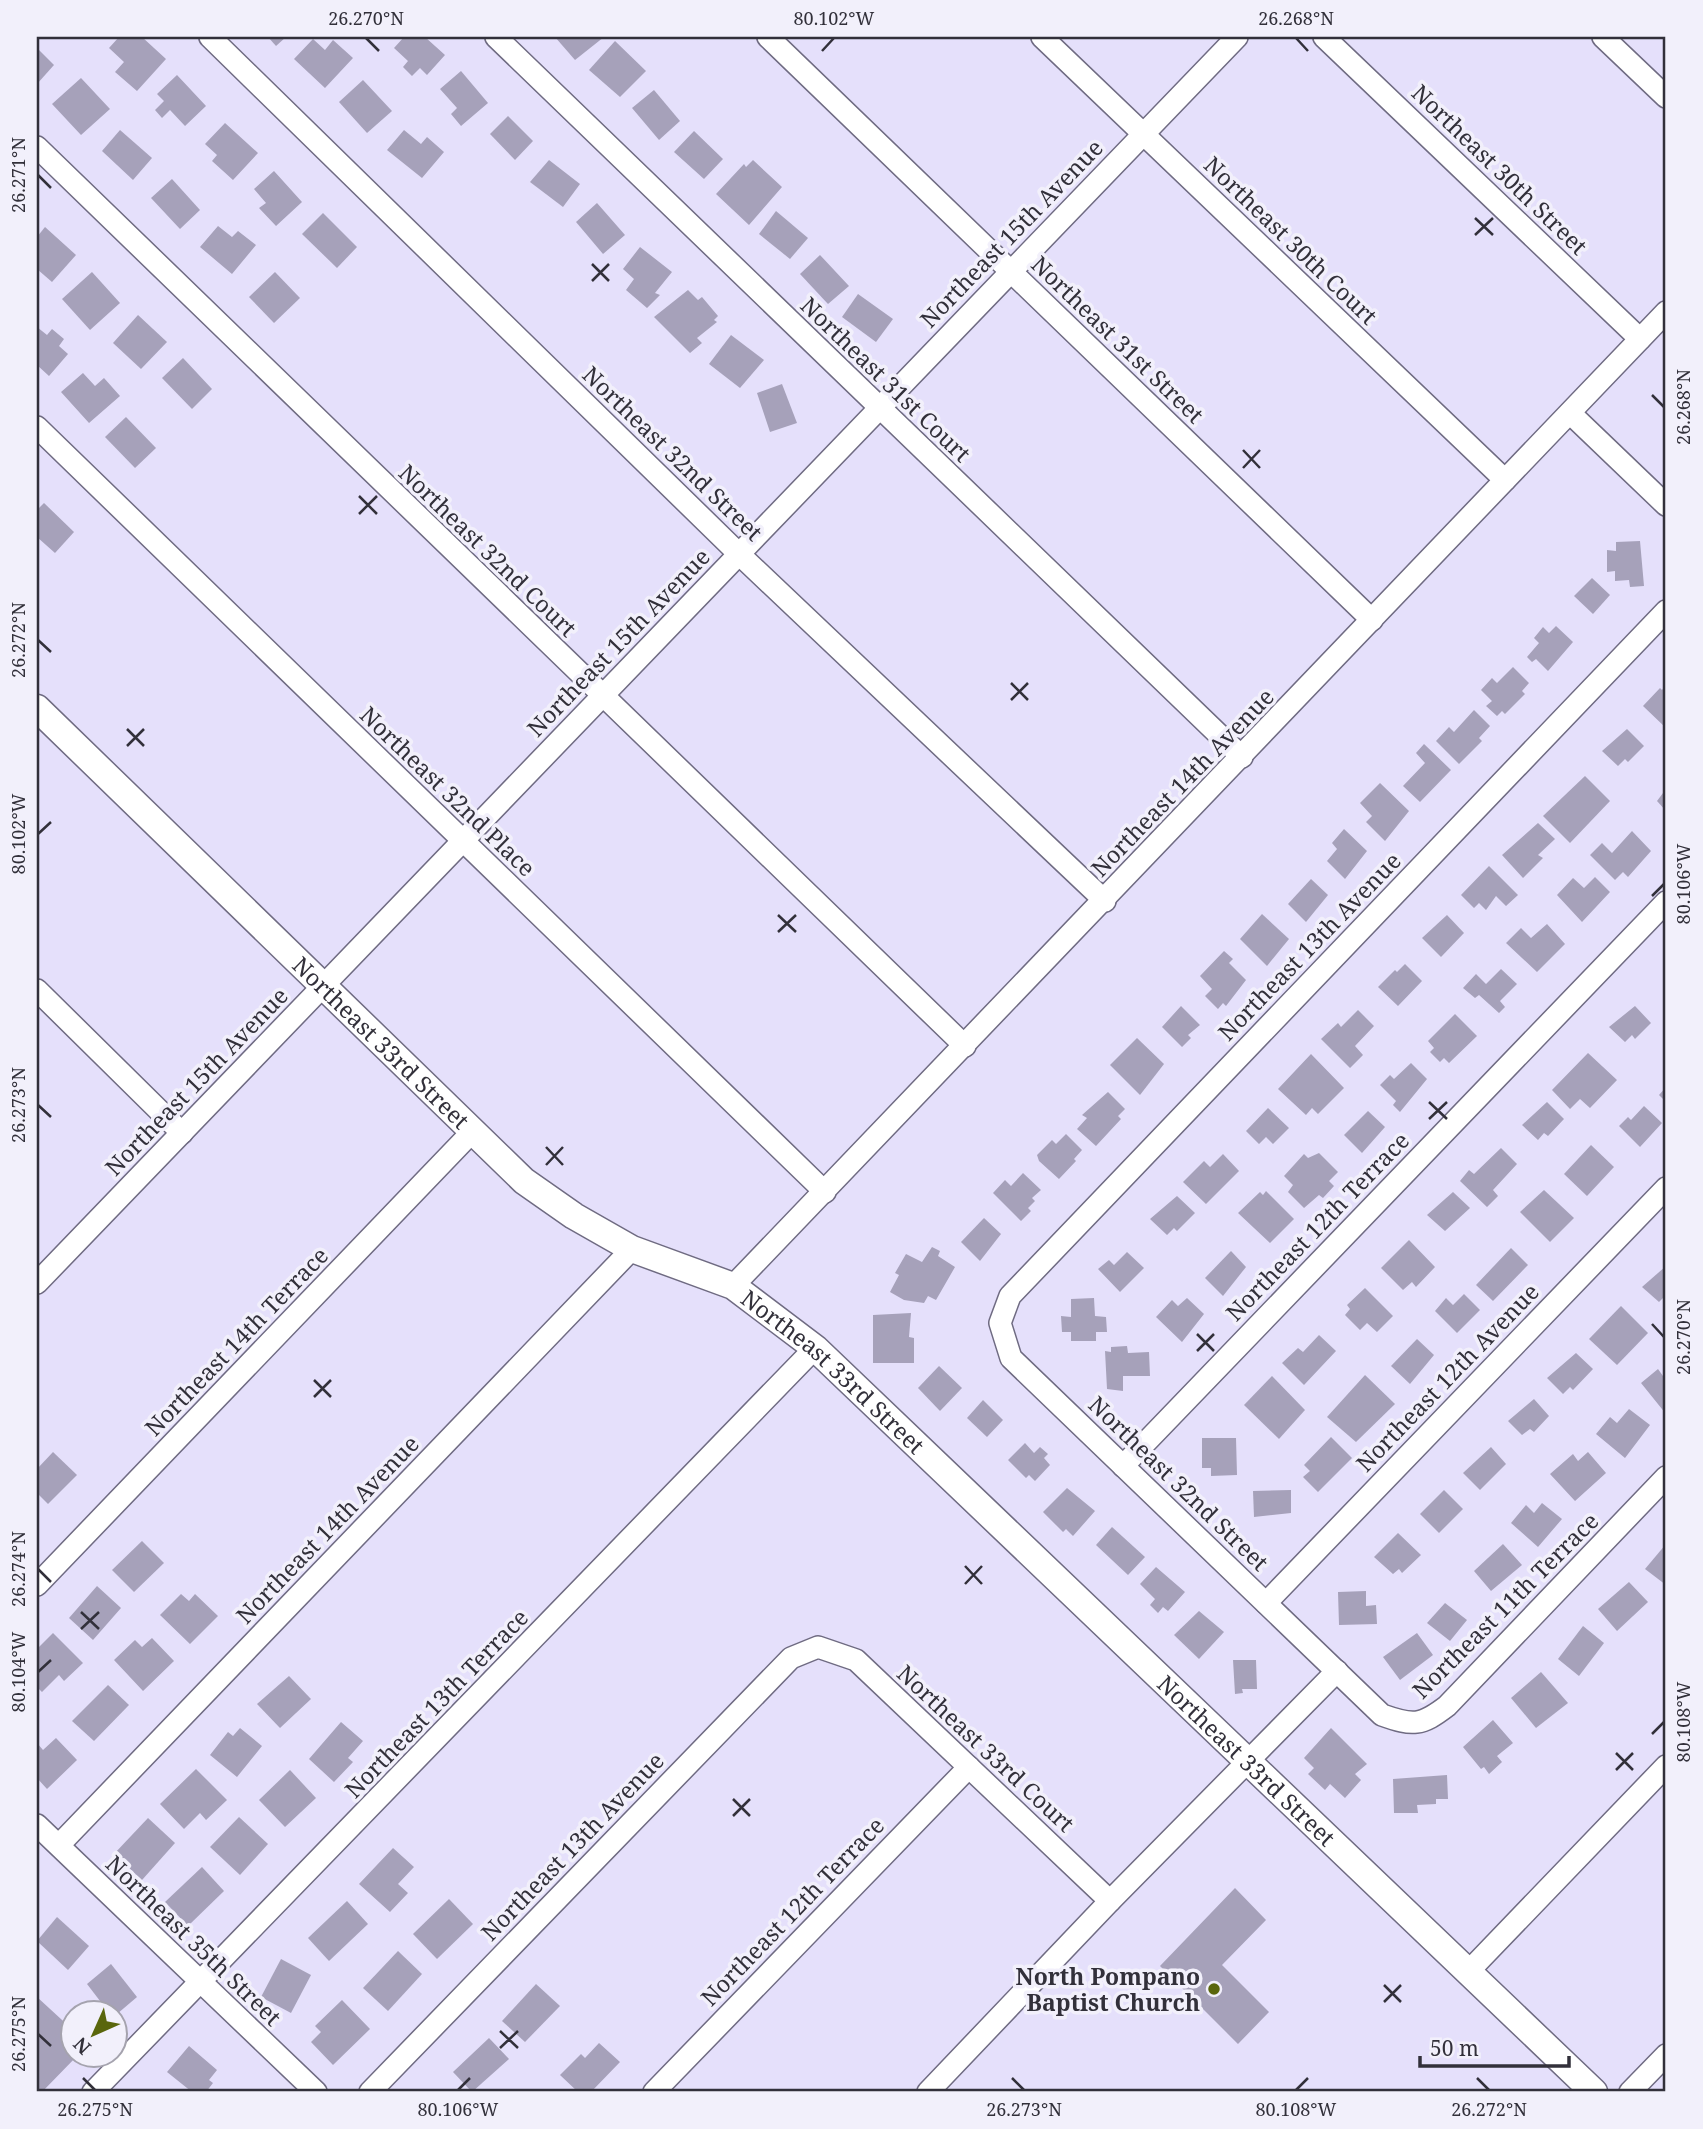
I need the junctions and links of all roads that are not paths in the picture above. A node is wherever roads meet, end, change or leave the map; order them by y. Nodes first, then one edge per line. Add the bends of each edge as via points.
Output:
1 (210, 37) edge
2 (496, 37) edge
3 (768, 37) edge
4 (1042, 37) edge
5 (1237, 37) edge
6 (1324, 37) edge
7 (1603, 37) edge
8 (1666, 97) edge
9 (1142, 134) junction
10 (37, 147) edge
11 (1009, 272) junction
12 (1666, 312) edge
13 (1640, 339) junction
14 (879, 410) junction
15 (1570, 413) junction
16 (37, 427) edge
17 (1505, 480) junction
18 (1666, 505) edge
19 (739, 554) junction
20 (1666, 611) edge
21 (1372, 620) junction
22 (601, 697) junction
23 (37, 708) edge
24 (1242, 757) junction
25 (464, 843) junction
26 (1105, 901) junction
27 (1666, 902) edge
28 (322, 988) junction
29 (37, 990) edge
30 (965, 1046) junction
31 (472, 1132) junction
32 (182, 1133) junction
33 (1666, 1188) edge
34 (825, 1192) junction
35 (632, 1248) junction
36 (39, 1276) edge
37 (733, 1286) junction
38 (1000, 1323) joint
39 (815, 1348) junction
40 (1123, 1466) junction
41 (1666, 1477) edge
42 (37, 1585) edge
43 (1266, 1603) junction
44 (818, 1647) joint
45 (1337, 1671) junction
46 (1248, 1764) junction
47 (1666, 1766) edge
48 (969, 1767) junction
49 (37, 1825) edge
50 (59, 1845) junction
51 (1110, 1901) junction
52 (1468, 1972) junction
53 (201, 1984) junction
54 (1666, 2055) edge
55 (93, 2092) edge
56 (316, 2092) edge
57 (370, 2092) edge
58 (654, 2092) edge
59 (928, 2092) edge
60 (1594, 2092) edge
61 (1630, 2092) edge

1 - 19 street, Northeast 32nd Street
2 - 14 street, Northeast 31st Court
3 - 11 street, Northeast 31st Street
4 - 9 street, Northeast 30th Court
5 - 9 street, Northeast 15th Avenue
6 - 13 street, Northeast 30th Street
7 - 8 street
9 - 11 street, Northeast 15th Avenue
9 - 17 street, Northeast 30th Court
10 - 22 street, Northeast 32nd Court
11 - 14 street, Northeast 15th Avenue
11 - 21 street, Northeast 31st Street
12 - 13 street, Northeast 14th Avenue
13 - 15 street, Northeast 14th Avenue
14 - 19 street, Northeast 15th Avenue
14 - 24 street, Northeast 31st Court
15 - 17 street, Northeast 14th Avenue
15 - 18 street
16 - 25 street, Northeast 32nd Place
17 - 21 street, Northeast 14th Avenue
19 - 22 street, Northeast 15th Avenue
19 - 26 street, Northeast 32nd Street
20 - 38 street, Northeast 13th Avenue via 1010,1296
21 - 24 street, Northeast 14th Avenue
22 - 25 street, Northeast 15th Avenue
22 - 30 street, Northeast 32nd Court
23 - 28 street, Northeast 33rd Street
24 - 26 street, Northeast 14th Avenue
25 - 28 street, Northeast 15th Avenue
25 - 34 street, Northeast 32nd Place
26 - 30 street, Northeast 14th Avenue
27 - 40 street, Northeast 12th Terrace
28 - 31 street, Northeast 33rd Street
28 - 32 street, Northeast 15th Avenue
29 - 32 street
30 - 34 street, Northeast 14th Avenue
31 - 35 street, Northeast 33rd Street via 524,1181
31 - 42 street, Northeast 14th Terrace
32 - 36 street, Northeast 15th Avenue
33 - 43 street, Northeast 12th Avenue
34 - 37 street, Northeast 14th Avenue
35 - 37 street, Northeast 33rd Street
35 - 50 street, Northeast 14th Avenue
37 - 39 street, Northeast 33rd Street
38 - 40 street, Northeast 32nd Street via 1011,1358
39 - 46 street, Northeast 33rd Street
39 - 53 street, Northeast 13th Terrace
40 - 43 street, Northeast 32nd Street
41 - 45 street, Northeast 11th Terrace via 1427,1722 1405,1723 1382,1715
43 - 45 street, Northeast 32nd Street
44 - 48 street, Northeast 33rd Court via 856,1660
44 - 57 street, Northeast 13th Avenue via 791,1658
45 - 46 street
46 - 51 street
46 - 52 street, Northeast 33rd Street
47 - 52 street
48 - 51 street, Northeast 33rd Court
48 - 58 street, Northeast 12th Terrace
49 - 50 street, Northeast 35th Street
50 - 53 street, Northeast 35th Street
51 - 59 street
52 - 60 street, Northeast 33rd Street
53 - 55 street, Northeast 13th Terrace
53 - 56 street, Northeast 35th Street
54 - 61 street

